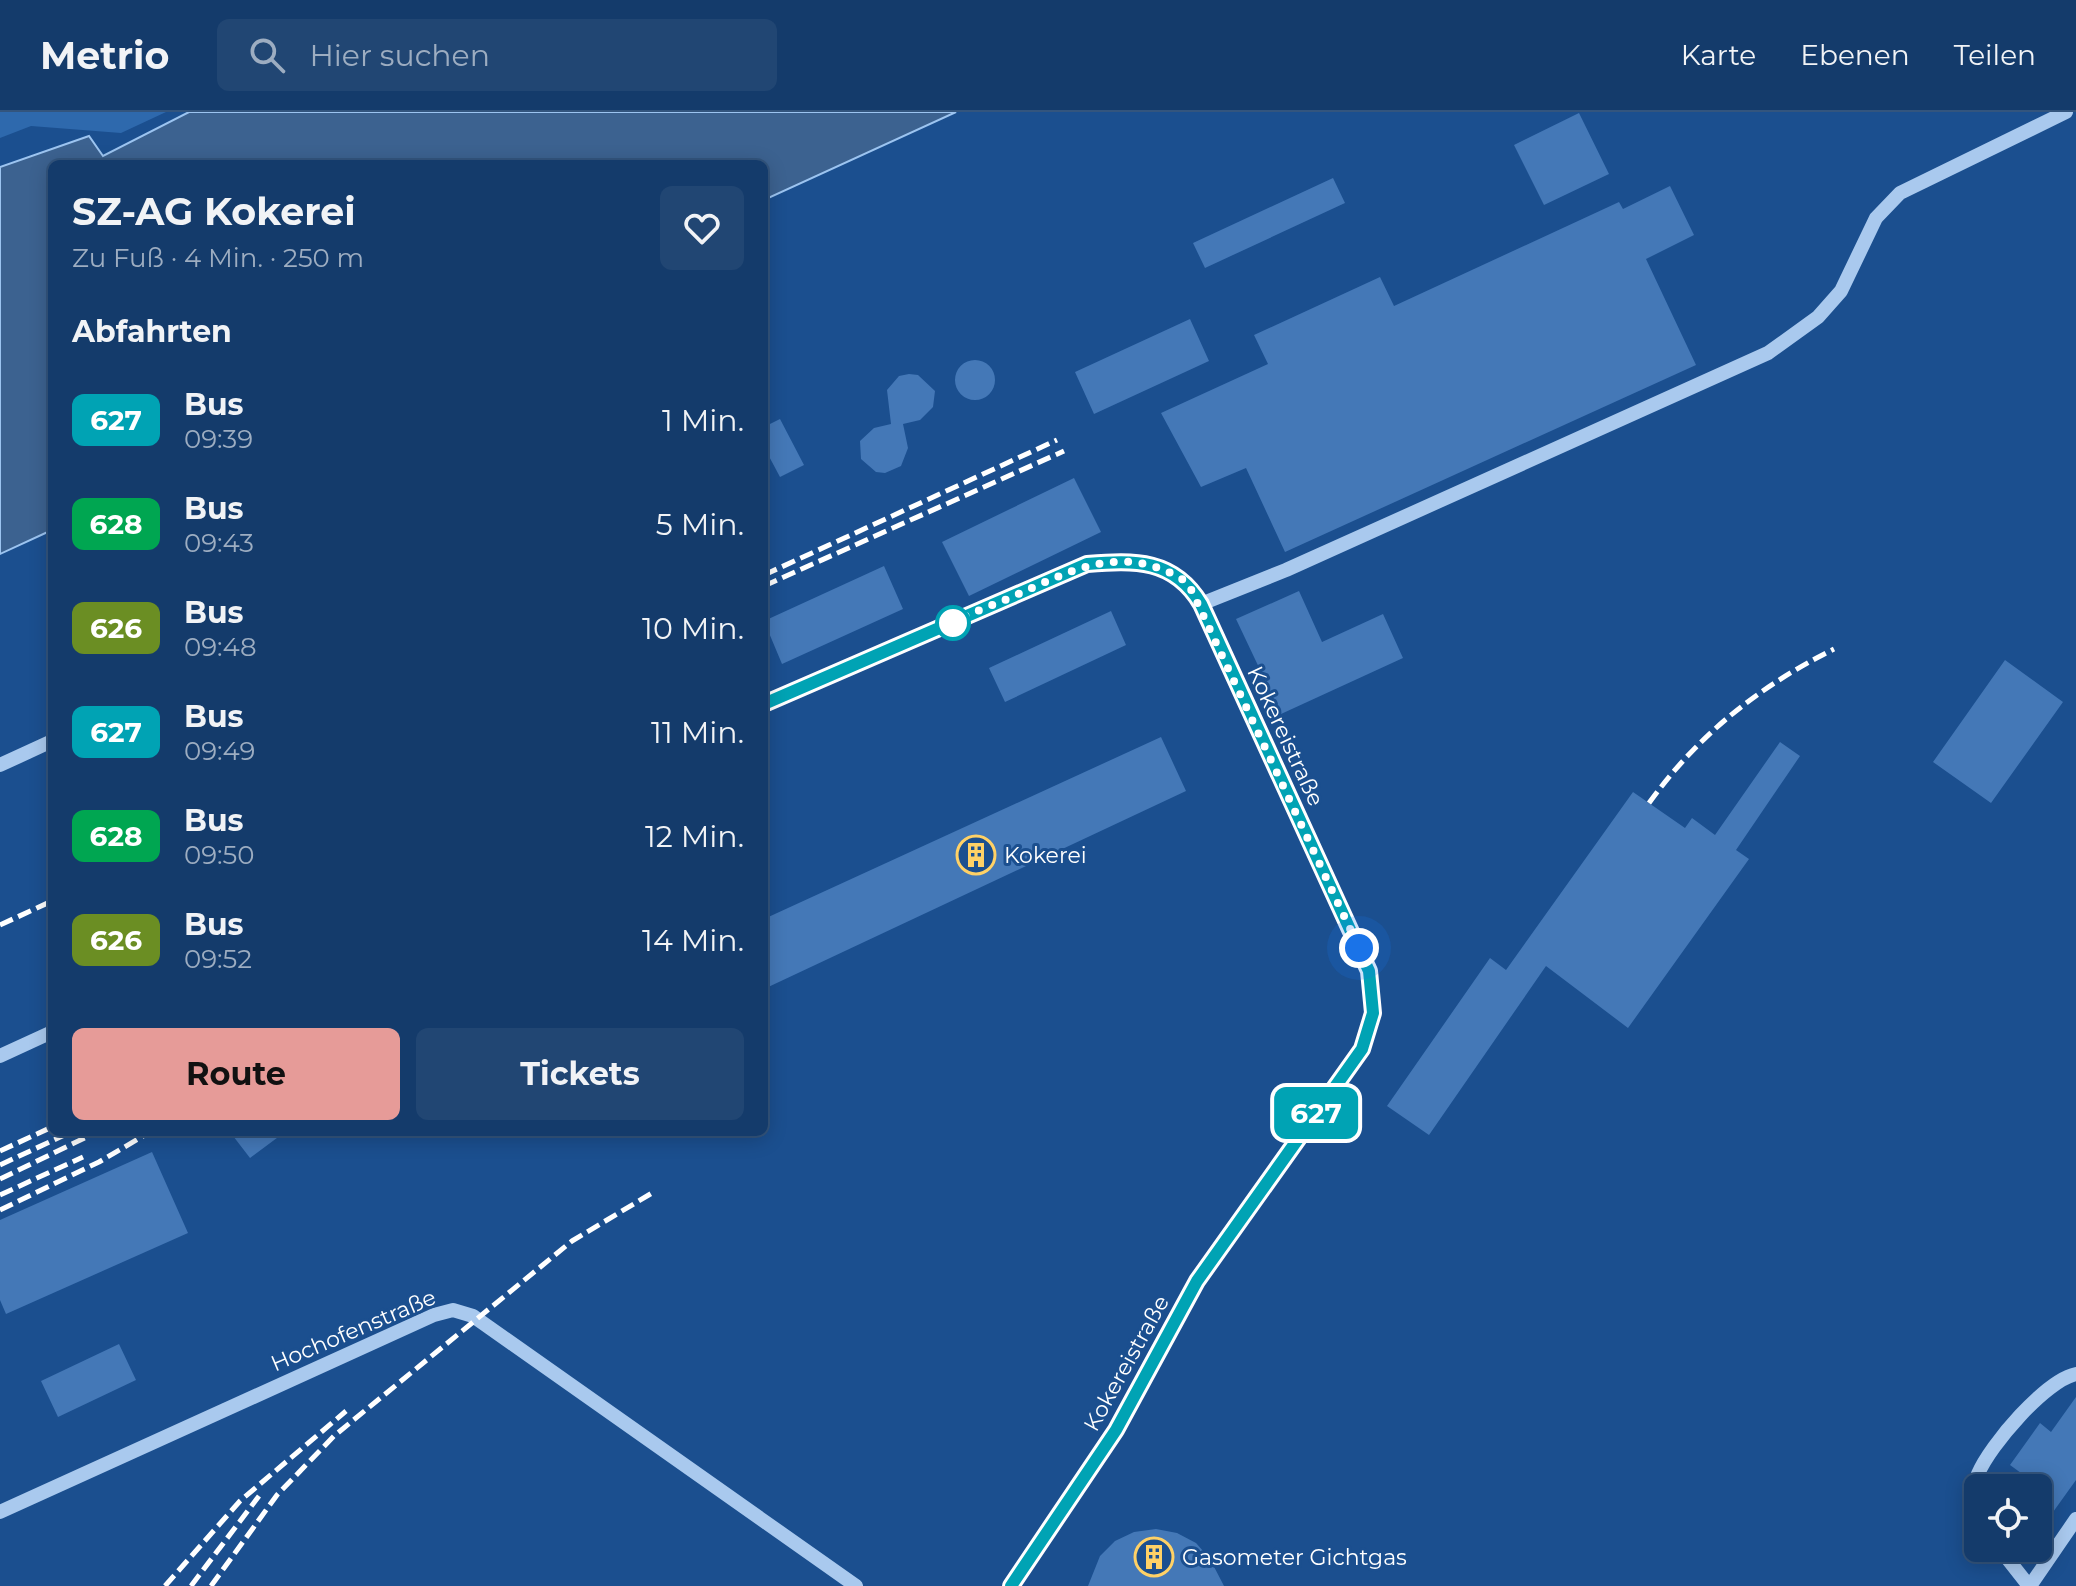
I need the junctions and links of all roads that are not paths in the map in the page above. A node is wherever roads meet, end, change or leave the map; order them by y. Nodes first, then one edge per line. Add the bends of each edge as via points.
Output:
1 (2066, 112) edge
2 (1201, 604) junction
3 (768, 702) edge
4 (48, 743) edge
5 (0, 765) edge
6 (48, 1034) edge
7 (0, 1056) edge
8 (2076, 1374) edge
9 (1979, 1474) edge
10 (0, 1512) edge
11 (2076, 1519) edge
12 (2010, 1562) edge
13 (856, 1586) edge
14 (1011, 1586) edge
15 (2030, 1586) edge

1 - 2 lane via 1900,193 1876,218 1841,291 1818,317 1768,353
2 - 3 lane, Kokereistraße via 1188,583 1169,570 1122,561 1087,564
2 - 14 lane, Kokereistraße via 1369,971 1373,1013 1362,1049 1197,1281 1116,1430
4 - 5 lane
6 - 7 lane
8 - 9 lane via 2061,1377 2029,1405
10 - 13 lane, Hochofenstraße via 453,1310 473,1316
11 - 15 lane
12 - 15 lane

